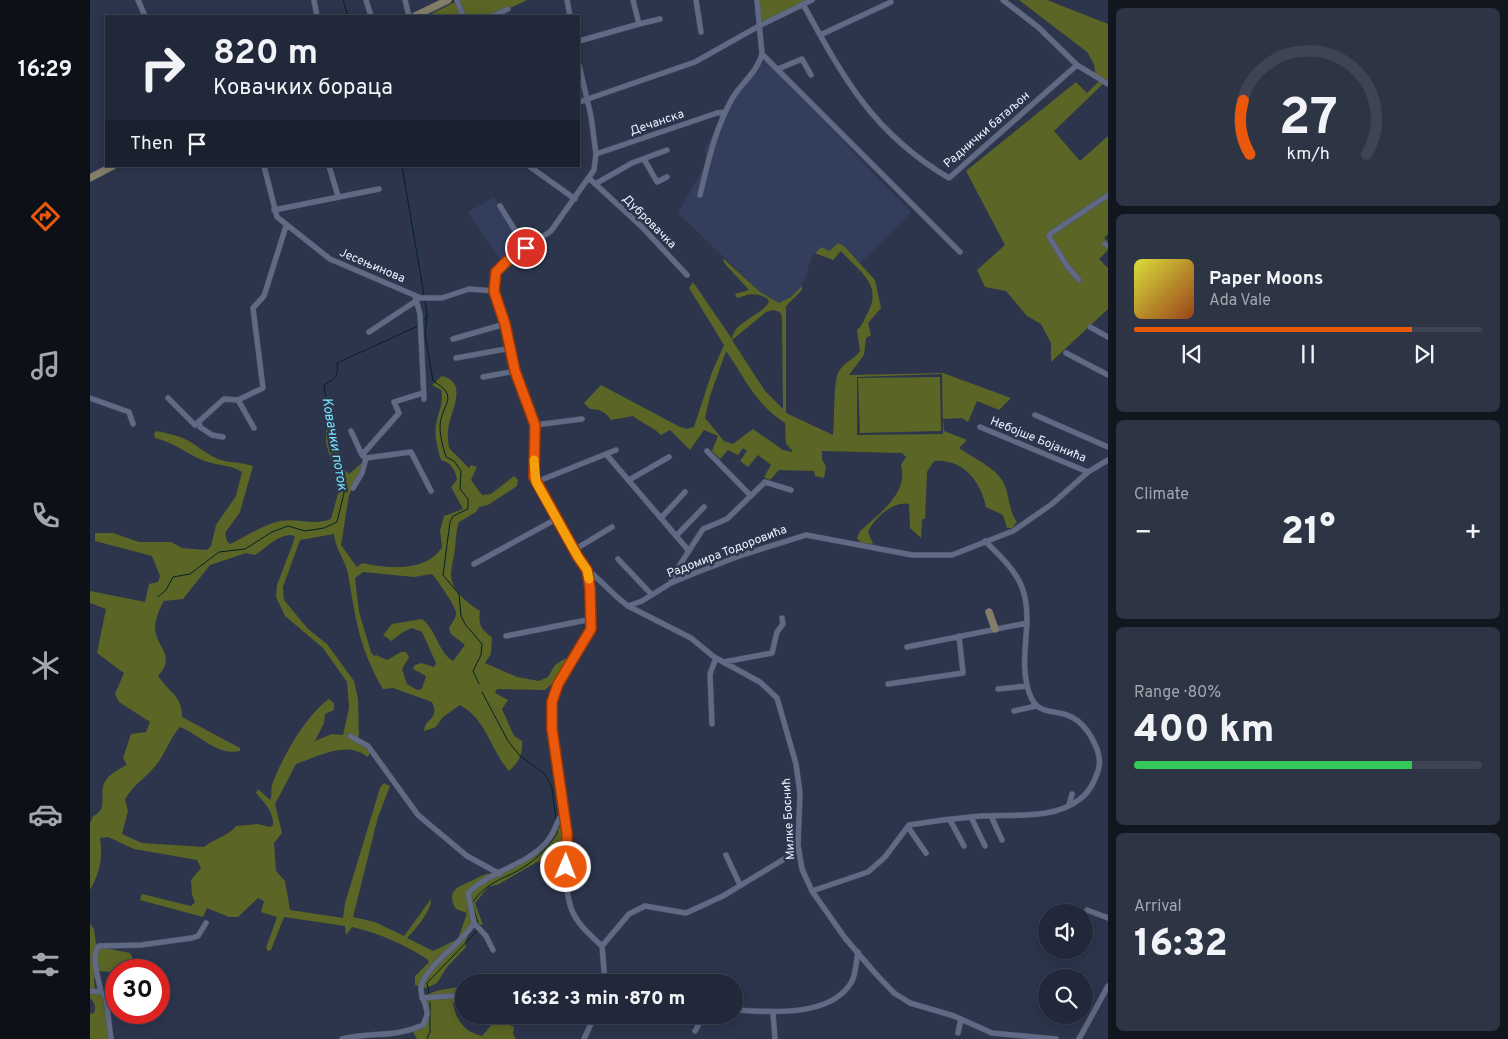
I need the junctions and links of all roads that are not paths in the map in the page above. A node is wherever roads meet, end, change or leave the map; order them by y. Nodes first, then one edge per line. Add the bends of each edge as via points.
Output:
1 (138, 0) edge
2 (314, 0) edge
3 (366, 0) edge
4 (405, 0) edge
5 (448, 0) edge
6 (457, 0) edge
7 (567, 0) edge
8 (633, 0) edge
9 (696, 0) edge
10 (757, 0) edge
11 (812, 0) edge
12 (1003, 0) edge
13 (891, 2) dead end
14 (804, 4) junction
15 (508, 9) dead end
16 (145, 15) edge
17 (317, 15) edge
18 (371, 15) edge
19 (408, 15) edge
20 (417, 15) edge
21 (463, 15) edge
22 (495, 15) edge
23 (570, 15) edge
24 (660, 19) dead end
25 (639, 24) junction
26 (759, 26) junction
27 (701, 32) dead end
28 (820, 35) junction
29 (580, 41) edge
30 (762, 54) junction
31 (1077, 66) junction
32 (580, 69) edge
33 (778, 69) junction
34 (812, 75) dead end
35 (1108, 84) edge
36 (587, 100) junction
37 (580, 102) edge
38 (725, 112) junction
39 (667, 150) dead end
40 (596, 154) junction
41 (644, 159) junction
42 (111, 167) edge
43 (264, 167) edge
44 (329, 167) edge
45 (530, 167) edge
46 (667, 177) dead end
47 (90, 178) edge
48 (590, 179) junction
49 (595, 184) junction
50 (379, 189) dead end
51 (700, 195) dead end
52 (1108, 195) edge
53 (338, 196) junction
54 (576, 199) junction
55 (500, 206) dead end
56 (274, 210) junction
57 (286, 226) junction
58 (526, 248) junction
59 (960, 252) dead end
60 (687, 275) dead end
61 (1079, 280) dead end
62 (494, 291) junction
63 (418, 299) junction
64 (505, 324) junction
65 (1090, 326) dead end
66 (369, 332) dead end
67 (1108, 337) edge
68 (453, 339) dead end
69 (511, 348) junction
70 (1066, 353) dead end
71 (456, 358) dead end
72 (515, 371) junction
73 (1108, 375) edge
74 (483, 377) dead end
75 (90, 398) edge
76 (168, 398) dead end
77 (238, 400) junction
78 (1035, 415) dead end
79 (582, 419) dead end
80 (200, 421) junction
81 (133, 424) dead end
82 (535, 425) junction
83 (254, 428) dead end
84 (980, 428) dead end
85 (351, 431) dead end
86 (223, 437) dead end
87 (1108, 448) edge
88 (616, 450) dead end
89 (707, 451) dead end
90 (606, 454) junction
91 (364, 457) junction
92 (669, 457) dead end
93 (1108, 460) edge
94 (1088, 472) junction
95 (629, 480) junction
96 (536, 482) junction
97 (353, 488) dead end
98 (791, 490) dead end
99 (431, 491) dead end
100 (685, 492) dead end
101 (751, 496) junction
102 (704, 507) dead end
103 (558, 518) junction
104 (661, 518) junction
105 (612, 527) dead end
106 (676, 536) junction
107 (985, 542) junction
108 (574, 550) junction
109 (689, 551) junction
110 (618, 559) dead end
111 (474, 564) dead end
112 (587, 570) junction
113 (671, 583) junction
114 (652, 595) junction
115 (628, 606) junction
116 (989, 612) dead end
117 (782, 618) dead end
118 (592, 619) junction
119 (1028, 623) junction
120 (995, 628) junction
121 (506, 636) dead end
122 (959, 636) junction
123 (907, 647) dead end
124 (716, 658) junction
125 (723, 662) junction
126 (888, 684) dead end
127 (1027, 686) junction
128 (998, 689) dead end
129 (1036, 706) junction
130 (1014, 711) dead end
131 (712, 724) dead end
132 (350, 736) dead end
133 (1101, 762) junction
134 (1108, 764) edge
135 (1072, 794) dead end
136 (1069, 805) junction
137 (565, 809) junction
138 (991, 816) junction
139 (972, 817) junction
140 (950, 820) junction
141 (908, 827) junction
142 (1002, 840) dead end
143 (964, 846) dead end
144 (985, 846) dead end
145 (799, 850) junction
146 (926, 853) dead end
147 (726, 855) dead end
148 (500, 874) junction
149 (740, 885) junction
150 (812, 891) junction
151 (1093, 912) edge
152 (1108, 918) edge
153 (206, 923) dead end
154 (474, 923) junction
155 (602, 946) junction
156 (493, 950) dead end
157 (858, 952) junction
158 (604, 974) edge
159 (1108, 986) edge
160 (90, 991) edge
161 (101, 992) junction
162 (455, 996) edge
163 (422, 998) junction
164 (743, 1011) edge
165 (773, 1013) junction
166 (962, 1019) junction
167 (589, 1024) edge
168 (699, 1024) edge
169 (695, 1031) dead end
170 (958, 1033) dead end
171 (994, 1036) edge
172 (403, 1038) edge
173 (111, 1039) edge
174 (342, 1039) edge
175 (584, 1039) edge
176 (775, 1039) edge
177 (1056, 1039) edge
178 (1079, 1039) edge

1 - 16 street
2 - 17 street
3 - 18 street
4 - 19 street
5 - 20 main road
6 - 21 street
7 - 23 street
8 - 25 street
9 - 27 street
10 - 26 street
11 - 14 street
12 - 31 street via 1038,27
13 - 28 street
14 - 26 street
14 - 28 street, Раднички батаљон
15 - 22 street
24 - 25 street
25 - 29 street
26 - 30 street
26 - 36 street via 696,62
28 - 31 street, Раднички батаљон via 850,86 883,128 949,178
30 - 33 street
30 - 38 street
31 - 35 street
32 - 36 street
33 - 34 street via 802,59
33 - 59 street
36 - 37 street
36 - 40 street
38 - 40 street, Дечанска
38 - 51 street
39 - 41 street
40 - 48 street
41 - 46 street via 657,182
41 - 49 street
42 - 47 main road
43 - 56 street, Јесењинова
44 - 53 street
45 - 54 street
48 - 49 street, Дубровачка
48 - 54 street
49 - 60 street, Дубровачка
50 - 53 street
52 - 61 street via 1050,234 1067,266
53 - 56 street
54 - 58 street via 551,231
55 - 58 street
56 - 57 street, Јесењинова
57 - 63 street, Јесењинова via 330,259
57 - 77 street via 264,296 253,308 263,388
58 - 62 street via 496,272
62 - 63 street, Јесењинова via 469,289 442,298
62 - 64 street
63 - 66 street
63 - 91 street via 423,396 394,402 399,413
64 - 68 street
64 - 69 street
65 - 67 street
69 - 71 street
69 - 72 street
70 - 73 street
72 - 74 street
72 - 82 street
75 - 81 street via 129,412
76 - 80 street via 195,425
77 - 80 street via 224,399
77 - 83 street
78 - 87 street
79 - 82 street
80 - 86 street via 204,431
82 - 96 street
84 - 94 street, Небојше Бојанића
85 - 91 street
88 - 90 street
89 - 101 street
90 - 95 street
90 - 96 street
91 - 97 street via 362,473
91 - 99 street via 411,452
92 - 95 street
93 - 94 street, Радомира Тодоровића
94 - 107 street, Радомира Тодоровића via 1052,504 1001,537
95 - 104 street
96 - 103 street
98 - 101 street via 765,482
100 - 104 street
101 - 109 street via 727,519 703,530
102 - 106 street
103 - 108 street
103 - 111 street
104 - 106 street
105 - 108 street
106 - 109 street
107 - 113 street, Радомира Тодоровића via 952,554 912,555 806,535 742,555
107 - 119 street via 1013,570 1025,589
108 - 112 street
109 - 113 street
110 - 114 street
112 - 115 street, Милке Боснић
112 - 118 street
113 - 114 street, Радомира Тодоровића
114 - 115 street, Радомира Тодоровића
115 - 124 street, Милке Боснић via 691,638
116 - 120 main road
117 - 125 street via 783,624 777,632 772,653
118 - 121 street
118 - 137 street via 591,629 558,684 552,702 552,729
119 - 120 street
119 - 127 street via 1024,662
120 - 122 street
122 - 123 street
122 - 126 street via 963,672
124 - 125 street, Милке Боснић
124 - 131 street via 710,674
125 - 145 street, Милке Боснић via 760,682 777,698 796,764 800,793
127 - 128 street
127 - 129 street
129 - 130 street
129 - 133 street via 1078,721 1094,744
132 - 148 street via 368,746 418,814 467,856
133 - 134 street
133 - 136 street via 1088,791
135 - 136 street
136 - 138 street via 1036,814
137 - 148 street via 547,842
137 - 155 street via 566,877 572,909 586,931
138 - 139 street
138 - 142 street
139 - 140 street
139 - 144 street
140 - 141 street
140 - 143 street
141 - 146 street
141 - 150 street via 885,857 868,872
145 - 149 street
145 - 150 street, Милке Боснић via 802,869
147 - 149 street
148 - 154 street via 478,884 468,893
149 - 155 street via 686,913 645,906 629,914
150 - 157 street, Милке Боснић
151 - 152 street
153 - 161 street via 198,936 192,938 141,945 99,946 95,950 95,958
154 - 156 street
154 - 163 street via 427,975 421,985
155 - 158 street
157 - 165 street via 852,982 839,996 814,1007
157 - 166 street, Милке Боснић via 894,993 910,1003
159 - 178 street
160 - 161 street
161 - 173 street via 106,998
162 - 163 street
163 - 172 street via 427,1014 423,1025
164 - 165 street
165 - 176 street
166 - 170 street
166 - 171 street, Милке Боснић
167 - 175 street
168 - 169 street
171 - 177 street, Милке Боснић
172 - 174 street via 352,1036

